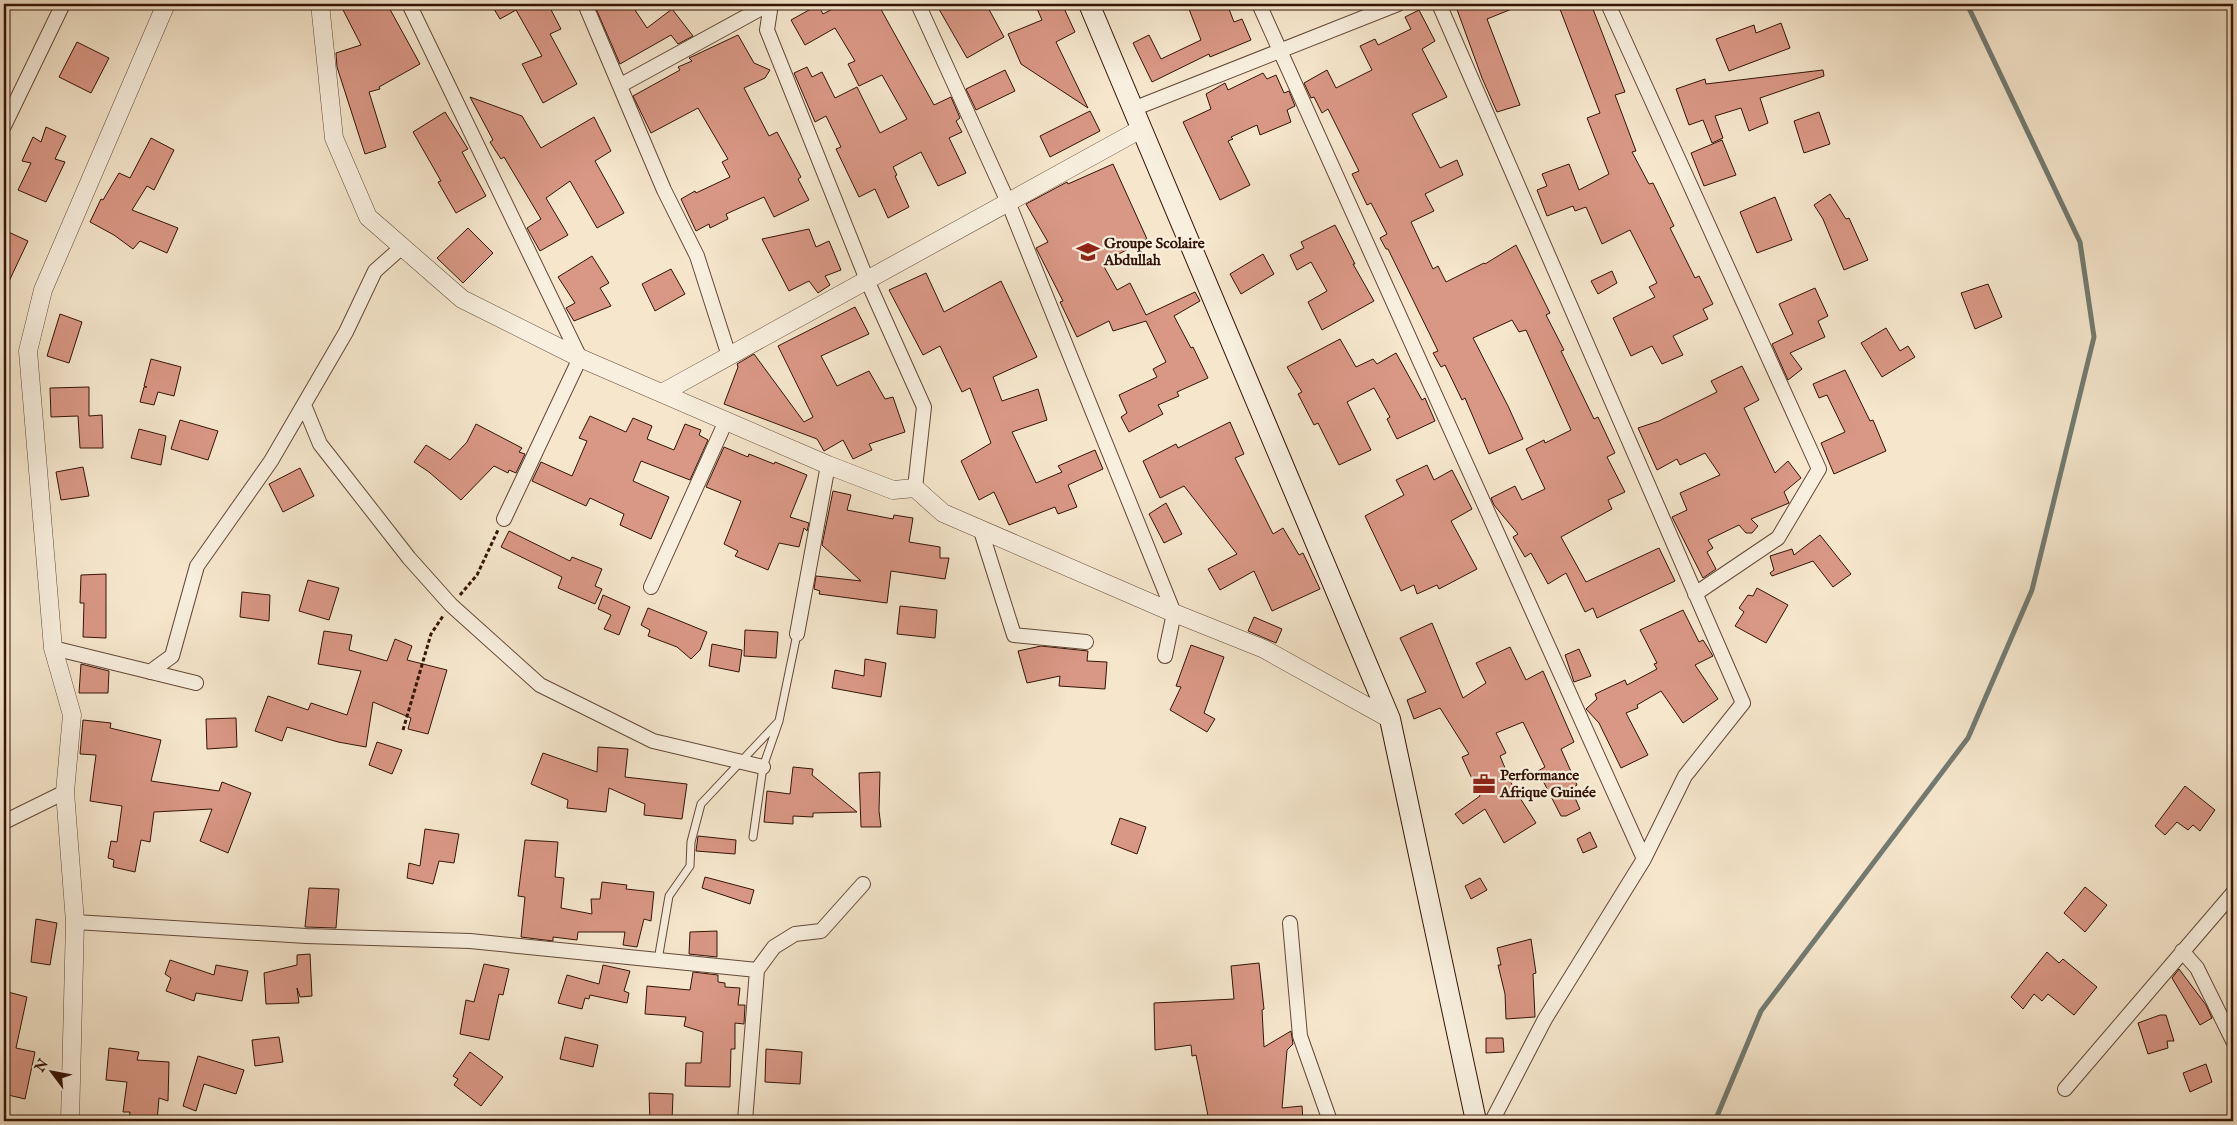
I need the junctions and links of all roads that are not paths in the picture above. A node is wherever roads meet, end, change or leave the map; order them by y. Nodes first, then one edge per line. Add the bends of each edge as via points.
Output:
1 (64, 4) edge
2 (166, 4) edge
3 (320, 4) edge
4 (409, 4) edge
5 (585, 4) edge
6 (770, 4) edge
7 (918, 4) edge
8 (1089, 4) edge
9 (1259, 4) edge
10 (1398, 4) edge
11 (1439, 4) edge
12 (1608, 4) edge
13 (1279, 51) junction
14 (621, 85) junction
15 (1133, 109) junction
16 (4, 126) edge
17 (1142, 129) junction
18 (1008, 202) junction
19 (402, 247) junction
20 (867, 280) junction
21 (729, 356) junction
22 (580, 358) junction
23 (662, 393) junction
24 (304, 405) junction
25 (726, 421) junction
26 (828, 465) junction
27 (915, 488) junction
28 (504, 519) dead end
29 (981, 531) junction
30 (651, 587) dead end
31 (1695, 594) junction
32 (1174, 613) junction
33 (797, 634) joint
34 (1086, 642) dead end
35 (53, 648) junction
36 (1165, 656) dead end
37 (150, 672) junction
38 (196, 683) dead end
39 (1390, 719) junction
40 (779, 721) junction
41 (738, 762) junction
42 (763, 767) junction
43 (65, 792) junction
44 (4, 822) edge
45 (753, 837) dead end
46 (1644, 859) junction
47 (862, 884) dead end
48 (2233, 893) edge
49 (75, 922) junction
50 (1290, 922) dead end
51 (2182, 951) junction
52 (657, 961) junction
53 (757, 970) junction
54 (2233, 1041) edge
55 (2066, 1088) dead end
56 (70, 1121) edge
57 (745, 1121) edge
58 (1330, 1121) edge
59 (1476, 1121) edge
60 (1492, 1121) edge

1 - 16 street
2 - 35 street via 42,290 28,351
3 - 19 street via 334,138 368,217
4 - 22 street
5 - 14 street
6 - 14 street
6 - 20 street via 766,30
7 - 18 street
8 - 15 main road
9 - 13 street
10 - 13 street
11 - 31 street
12 - 31 street via 1819,469 1778,538
13 - 15 street
13 - 46 street
14 - 21 street via 664,190 696,256
15 - 17 main road
17 - 18 street
17 - 39 main road
18 - 20 street
18 - 32 street
19 - 22 street via 462,300
19 - 24 street via 375,271 346,332
20 - 21 street
20 - 27 street via 924,406
21 - 23 street
22 - 23 street
22 - 28 street
23 - 25 street
24 - 37 street via 271,461 197,566 172,656
24 - 41 street via 320,444 409,558 451,605 540,685 653,741
25 - 26 street
25 - 30 street
26 - 27 street via 893,490
26 - 33 street
27 - 29 street via 943,513
29 - 32 street
29 - 34 street via 1014,635
31 - 46 street via 1743,703 1685,776
32 - 36 street
32 - 39 street via 1264,649
33 - 40 lane
35 - 37 street
35 - 43 street via 72,715
37 - 38 street
39 - 59 main road
40 - 41 lane
40 - 42 lane
41 - 42 street
41 - 52 lane via 701,804 691,842 690,866 668,896
42 - 45 lane
43 - 44 street
43 - 49 street
46 - 60 street via 1545,1019
47 - 53 street via 821,931 795,934 774,947
48 - 51 street
49 - 52 street via 306,936 470,941
49 - 56 street
50 - 58 street via 1300,1036
51 - 54 street via 2198,968
51 - 55 street
52 - 53 street
53 - 57 street

